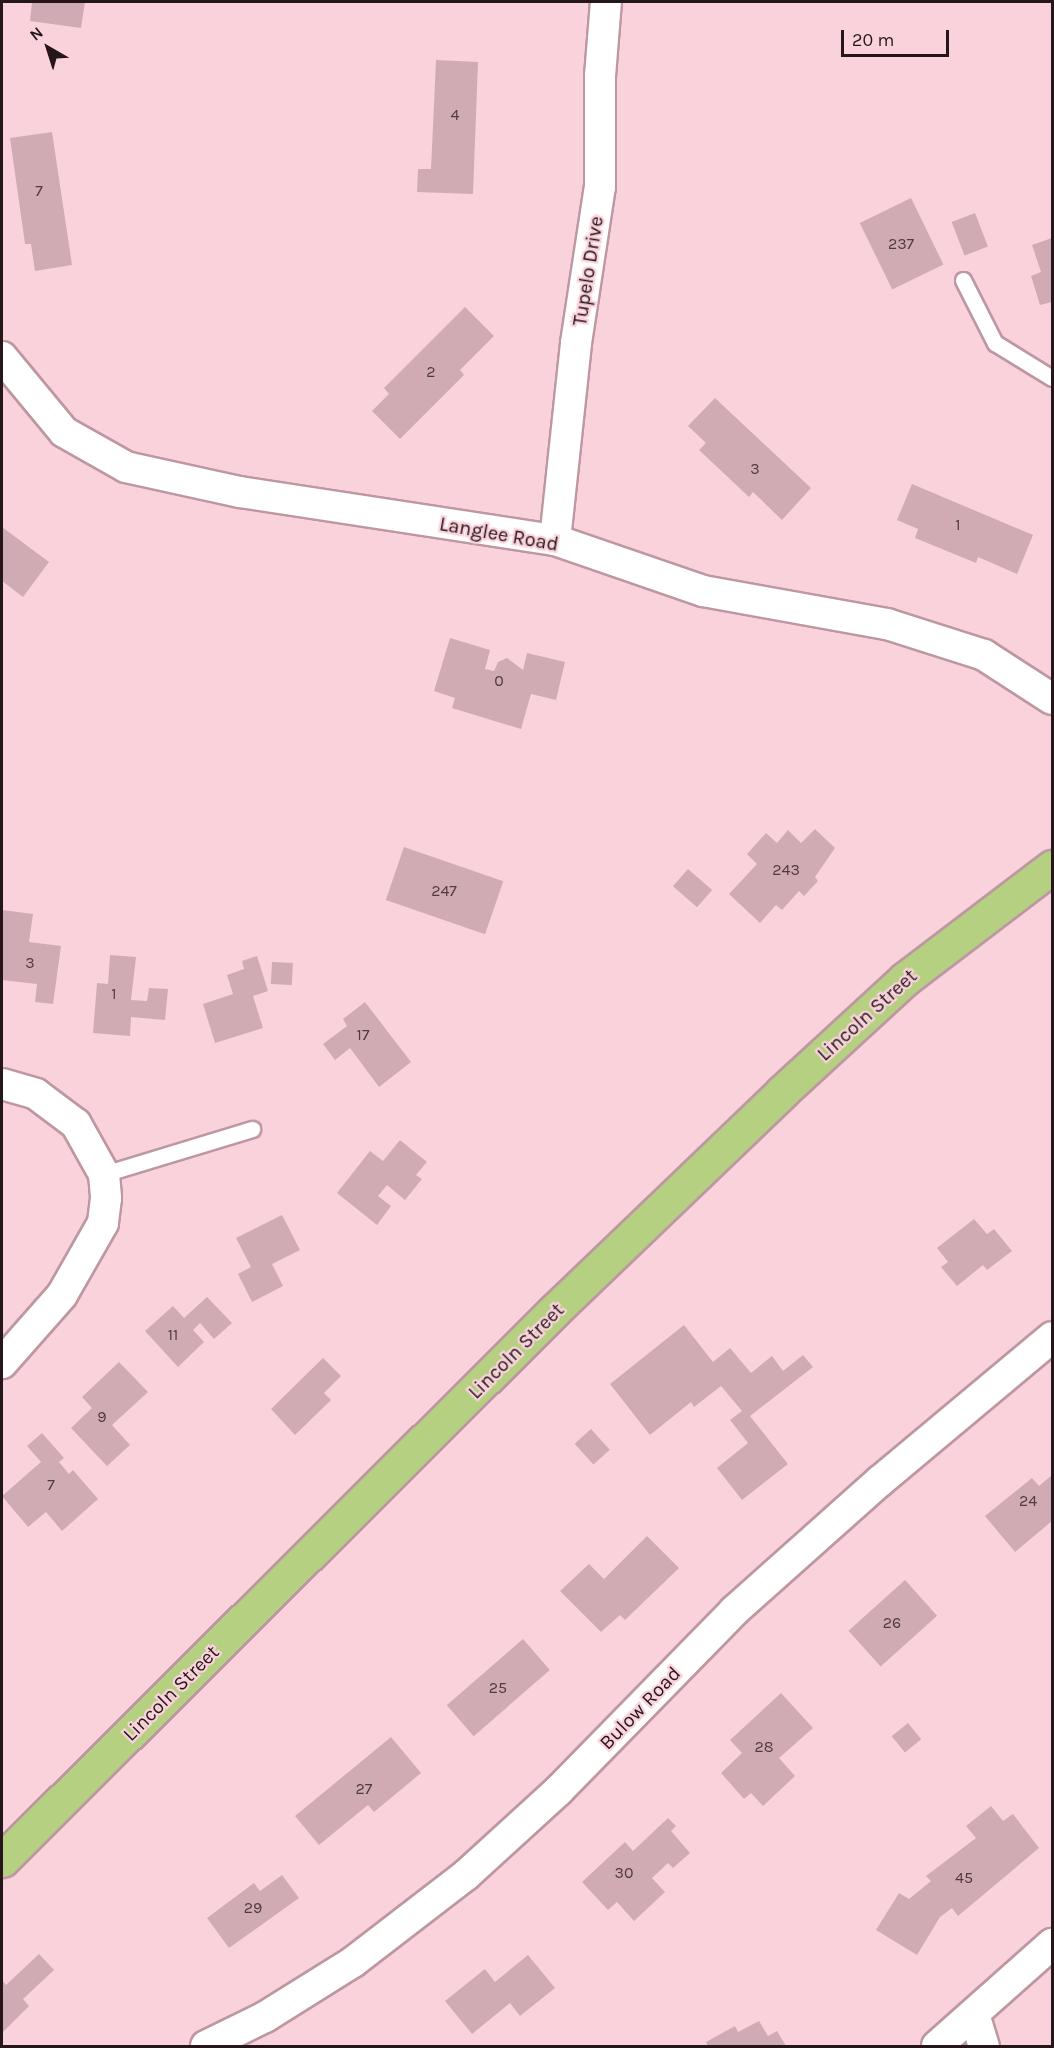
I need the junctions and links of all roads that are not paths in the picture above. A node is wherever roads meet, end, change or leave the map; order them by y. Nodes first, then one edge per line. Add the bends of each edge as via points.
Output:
1 (606, 2) edge
2 (963, 280) dead end
3 (2, 357) edge
4 (1053, 378) edge
5 (555, 540) junction
6 (1053, 699) edge
7 (1053, 867) edge
8 (2, 1084) edge
9 (252, 1130) dead end
10 (104, 1174) junction
11 (1053, 1337) edge
12 (2, 1363) edge
13 (2, 1860) edge
14 (1053, 1944) edge
15 (974, 2014) junction
16 (206, 2046) edge
17 (937, 2046) edge
18 (984, 2046) edge

1 - 5 street, Tupelo Drive via 600,76 600,187 576,343
2 - 4 lane via 995,343
3 - 5 street, Langlee Road via 64,432 126,467 240,492
5 - 6 street, Langlee Road via 703,591 886,624 984,655
7 - 13 main road, Lincoln Street via 905,979 782,1092 554,1311
8 - 10 street via 36,1094 76,1124
9 - 10 lane
10 - 12 street via 103,1223 86,1256 62,1295
11 - 16 street, Bulow Road via 880,1481 734,1611 558,1791 466,1875 353,1962 265,2017
14 - 15 street
15 - 17 street
15 - 18 street

